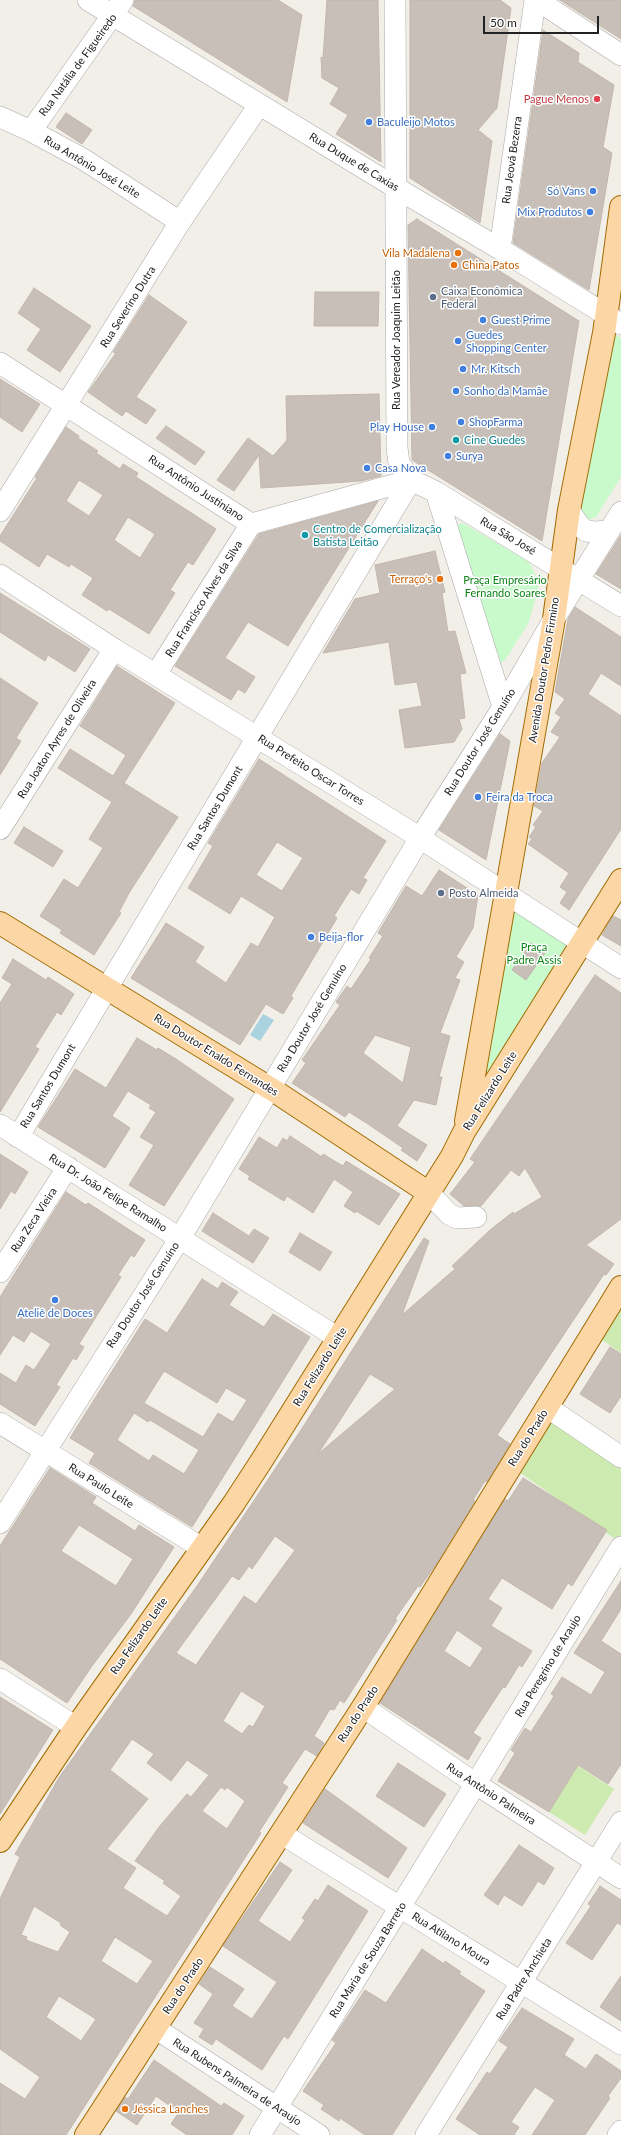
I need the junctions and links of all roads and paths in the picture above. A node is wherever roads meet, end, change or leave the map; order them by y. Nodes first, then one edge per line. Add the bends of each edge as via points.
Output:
1 (88, 0) edge
2 (395, 0) edge
3 (536, 0) edge
4 (118, 8) edge
5 (621, 55) edge
6 (259, 105) junction
7 (0, 117) edge
8 (31, 130) junction
9 (396, 188) junction
10 (621, 207) edge
11 (180, 222) junction
12 (500, 248) junction
13 (613, 319) edge
14 (0, 363) edge
15 (66, 406) junction
16 (399, 463) joint
17 (411, 480) junction
18 (436, 492) junction
19 (568, 510) junction
20 (0, 511) edge
21 (621, 512) edge
22 (252, 524) junction
23 (608, 531) junction
24 (560, 568) junction
25 (0, 575) edge
26 (579, 580) junction
27 (621, 606) edge
28 (554, 619) junction
29 (114, 649) junction
30 (156, 674) junction
31 (503, 707) junction
32 (258, 736) junction
33 (0, 828) edge
34 (420, 838) junction
35 (621, 880) edge
36 (506, 895) junction
37 (0, 922) edge
38 (582, 942) junction
39 (621, 968) edge
40 (106, 988) junction
41 (269, 1088) junction
42 (0, 1125) edge
43 (464, 1132) junction
44 (18, 1137) junction
45 (68, 1167) junction
46 (429, 1193) junction
47 (476, 1218) dead end
48 (180, 1238) junction
49 (0, 1272) edge
50 (621, 1287) edge
51 (338, 1338) junction
52 (547, 1407) junction
53 (0, 1423) edge
54 (44, 1451) junction
55 (621, 1457) edge
56 (0, 1523) edge
57 (621, 1547) edge
58 (202, 1548) junction
59 (0, 1679) edge
60 (363, 1707) junction
61 (76, 1727) junction
62 (476, 1784) junction
63 (621, 1822) edge
64 (282, 1834) junction
65 (0, 1842) edge
66 (596, 1862) junction
67 (621, 1878) edge
68 (400, 1906) junction
69 (521, 1983) junction
70 (155, 2028) junction
71 (621, 2044) edge
72 (277, 2108) junction
73 (621, 2131) edge
74 (86, 2135) edge
75 (260, 2135) edge
76 (319, 2135) edge
77 (426, 2135) edge
78 (618, 2135) edge

1 - 4 street, Rua Duque de Caxias
2 - 9 street, Rua Vereador Joaquim Leitão
3 - 5 street
3 - 12 street, Rua Jeová Bezerra
4 - 6 street, Rua Duque de Caxias
4 - 8 street, Rua Natália de Figueiredo
6 - 9 street, Rua Duque de Caxias
6 - 11 street, Rua Severino Dutra
7 - 8 street, Rua Antônio José Leite
8 - 11 street, Rua Antônio José Leite via 83,159
9 - 12 street, Rua Duque de Caxias
9 - 16 street, Rua Vereador Joaquim Leitão via 396,448
10 - 13 main road, Avenida Doutor Pedro Firmino
11 - 15 street, Rua Severino Dutra
12 - 13 street, Rua Duque de Caxias
13 - 19 main road, Avenida Doutor Pedro Firmino via 604,333
14 - 15 street, Rua Antônio Justiniano
15 - 20 street, Rua Severino Dutra
15 - 22 street, Rua Antônio Justiniano
16 - 17 street, Rua São José
17 - 18 street, Rua São José
17 - 22 street, Rua Antônio Justiniano
17 - 32 street, Rua Santos Dumont
18 - 24 street, Rua São José
18 - 31 street
19 - 23 street via 586,530
19 - 24 main road, Avenida Doutor Pedro Firmino
21 - 23 street, Rua Doutor José Genuíno
22 - 30 street, Rua Francisco Alves da Silva
23 - 26 street, Rua Doutor José Genuíno
24 - 26 street, Rua São José
24 - 28 main road, Avenida Doutor Pedro Firmino
25 - 29 street, Rua Prefeito Oscar Torres
26 - 27 street, Rua São José
26 - 28 street, Rua Doutor José Genuíno
28 - 31 street, Rua Doutor José Genuíno
28 - 36 main road, Avenida Doutor Pedro Firmino
29 - 30 street, Rua Prefeito Oscar Torres
29 - 33 street, Rua Joaton Ayres de Oliveira
30 - 32 street, Rua Prefeito Oscar Torres
31 - 34 street, Rua Doutor José Genuíno
32 - 34 street, Rua Prefeito Oscar Torres
32 - 40 street, Rua Santos Dumont
34 - 36 street, Rua Prefeito Oscar Torres
34 - 41 street, Rua Doutor José Genuíno
35 - 38 main road, Rua Felizardo Leite
36 - 38 street, Rua Prefeito Oscar Torres
36 - 43 main road, Avenida Doutor Pedro Firmino
37 - 40 main road, Rua Doutor Enaldo Fernandes
38 - 39 street, Rua Prefeito Oscar Torres
38 - 43 main road, Rua Felizardo Leite
40 - 41 main road, Rua Doutor Enaldo Fernandes
40 - 44 street, Rua Santos Dumont
41 - 46 main road, Rua Doutor Enaldo Fernandes
41 - 48 street, Rua Doutor José Genuíno
42 - 44 street, Rua Dr. João Felipe Ramalho
43 - 46 main road, Rua Felizardo Leite
44 - 45 street, Rua Dr. João Felipe Ramalho
45 - 48 street, Rua Dr. João Felipe Ramalho
45 - 49 street, Rua Zeca Vieira
46 - 47 street via 449,1214 457,1218
46 - 51 main road, Rua Felizardo Leite
48 - 51 street, Rua Dr. João Felipe Ramalho
48 - 54 street, Rua Doutor José Genuíno
50 - 52 main road, Rua do Prado
51 - 58 main road, Rua Felizardo Leite via 246,1484
52 - 55 street
52 - 60 main road, Rua do Prado
53 - 54 street, Rua Paulo Leite
54 - 56 street, Rua Doutor José Genuíno
54 - 58 street, Rua Paulo Leite
57 - 62 street, Rua Peregrino de Araujo
58 - 61 main road, Rua Felizardo Leite
59 - 61 street
60 - 62 street, Rua Antônio Palmeira
60 - 64 main road, Rua do Prado
61 - 65 main road, Rua Felizardo Leite
62 - 66 street, Rua Antônio Palmeira
62 - 68 street, Rua Maria de Souza Barreto
63 - 66 street, Rua Padre Anchieta
64 - 68 street, Rua Atilano Moura
64 - 70 main road, Rua do Prado
66 - 67 street, Rua Antônio Palmeira
66 - 69 street, Rua Padre Anchieta
68 - 69 street, Rua Atilano Moura
68 - 72 street, Rua Maria de Souza Barreto
69 - 71 street, Rua Atilano Moura
69 - 77 street, Rua Padre Anchieta
70 - 72 street, Rua Rubens Palmeira de Araujo
70 - 74 main road, Rua do Prado
72 - 75 street, Rua Maria de Souza Barreto
72 - 76 street, Rua Rubens Palmeira de Araujo
73 - 78 street

